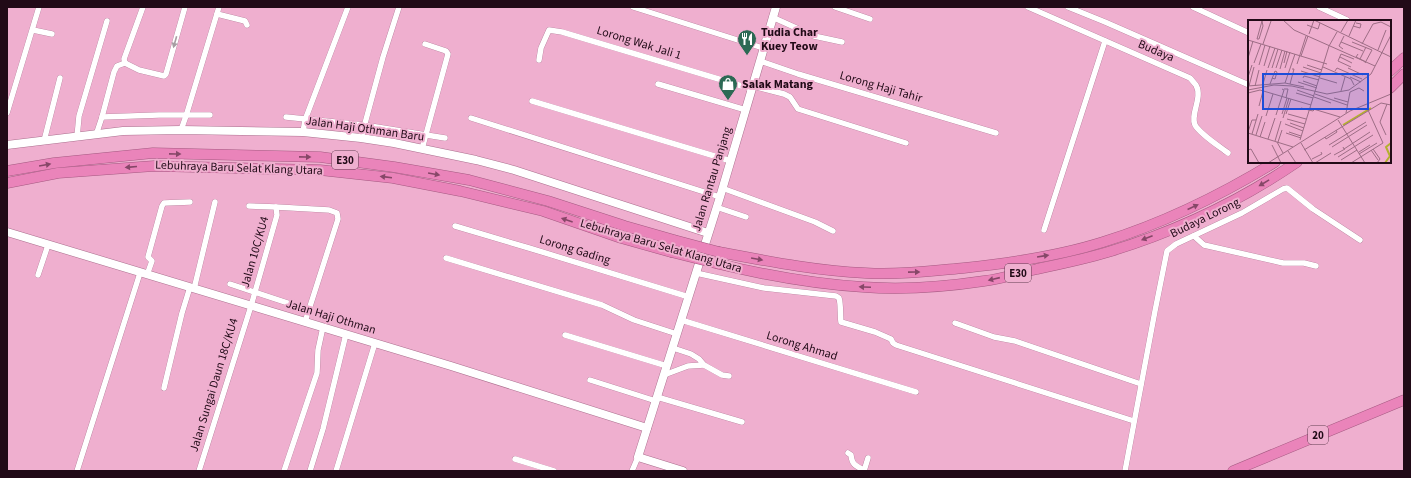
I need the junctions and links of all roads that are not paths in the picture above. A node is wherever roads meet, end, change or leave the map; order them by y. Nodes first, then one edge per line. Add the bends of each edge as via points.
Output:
1 (39, 7) edge
2 (143, 7) edge
3 (185, 7) edge
4 (219, 7) edge
5 (348, 7) edge
6 (399, 7) edge
7 (633, 7) edge
8 (776, 7) edge
9 (835, 7) edge
10 (1028, 7) edge
11 (1068, 7) edge
12 (1193, 7) edge
13 (1323, 8) edge
14 (217, 14) junction
15 (772, 17) junction
16 (870, 19) dead end
17 (1347, 20) dead end
18 (108, 21) dead end
19 (247, 25) dead end
20 (33, 30) junction
21 (1248, 33) edge
22 (52, 34) dead end
23 (1105, 41) junction
24 (842, 42) dead end
25 (425, 44) dead end
26 (763, 48) junction
27 (1404, 58) edge
28 (539, 60) dead end
29 (760, 61) junction
30 (125, 63) junction
31 (1391, 70) edge
32 (1404, 74) edge
33 (60, 78) dead end
34 (658, 84) dead end
35 (1248, 85) edge
36 (752, 87) junction
37 (1391, 87) edge
38 (532, 101) dead end
39 (746, 110) junction
40 (7, 113) edge
41 (210, 115) dead end
42 (186, 116) junction
43 (102, 117) junction
44 (286, 117) dead end
45 (471, 118) dead end
46 (305, 120) junction
47 (364, 125) junction
48 (181, 130) junction
49 (303, 132) junction
50 (996, 133) dead end
51 (425, 134) junction
52 (96, 135) junction
53 (77, 137) junction
54 (360, 138) junction
55 (445, 138) dead end
56 (44, 141) junction
57 (906, 143) dead end
58 (7, 145) edge
59 (422, 149) junction
60 (1228, 153) dead end
61 (730, 161) junction
62 (1273, 163) edge
63 (1295, 163) edge
64 (7, 171) edge
65 (7, 183) edge
66 (722, 188) junction
67 (720, 197) junction
68 (190, 202) dead end
69 (215, 202) dead end
70 (250, 206) dead end
71 (276, 207) junction
72 (716, 207) junction
73 (746, 217) dead end
74 (455, 226) dead end
75 (1044, 230) dead end
76 (833, 231) dead end
77 (7, 232) edge
78 (708, 233) junction
79 (1194, 236) junction
80 (1360, 240) dead end
81 (48, 245) junction
82 (446, 258) dead end
83 (1316, 266) dead end
84 (696, 273) junction
85 (144, 274) junction
86 (38, 275) dead end
87 (230, 284) dead end
88 (192, 288) junction
89 (255, 292) junction
90 (689, 297) junction
91 (251, 306) junction
92 (309, 310) junction
93 (681, 320) junction
94 (305, 322) junction
95 (955, 324) dead end
96 (324, 327) junction
97 (346, 334) junction
98 (677, 334) junction
99 (565, 335) dead end
100 (375, 343) junction
101 (672, 348) junction
102 (704, 365) junction
103 (667, 366) junction
104 (664, 375) junction
105 (729, 376) dead end
106 (590, 380) dead end
107 (1141, 384) junction
108 (164, 388) dead end
109 (916, 392) dead end
110 (656, 399) junction
111 (1404, 400) edge
112 (1134, 421) junction
113 (742, 422) dead end
114 (647, 428) junction
115 (848, 452) dead end
116 (638, 457) junction
117 (868, 458) dead end
118 (515, 459) dead end
119 (77, 471) edge
120 (199, 471) edge
121 (284, 471) edge
122 (310, 471) edge
123 (336, 471) edge
124 (554, 471) edge
125 (632, 471) edge
126 (683, 471) edge
127 (864, 471) edge
128 (1125, 471) edge
129 (1233, 471) edge

1 - 20 street
2 - 30 street via 124,59
3 -> 30 street via 164,76 139,70
4 - 14 street
5 - 46 street
6 - 47 street
7 - 26 street
8 - 15 street, Jalan Rantau Panjang
9 - 16 street
10 - 23 street, Budaya
11 - 35 street
12 - 21 street
13 - 17 street
14 - 19 street via 245,21
14 - 42 street
15 - 24 street via 814,36
15 - 26 street, Jalan Rantau Panjang
18 - 53 street via 79,116
20 - 22 street
20 - 40 street
23 - 60 street, Budaya via 1190,78 1196,86 1198,98 1195,125
23 - 75 street
25 - 51 street via 448,54
26 - 29 street, Jalan Rantau Panjang
27 - 31 highway
28 - 36 street, Lorong Wak Jali 1 via 549,30
29 - 36 street, Jalan Rantau Panjang
29 - 50 street, Lorong Haji Tahir
30 - 43 street via 117,66 114,72
32 - 37 highway
33 - 56 street
34 - 39 street
36 - 39 street, Jalan Rantau Panjang
36 - 57 street via 784,94 790,97 798,109
38 - 61 street
39 - 61 street, Jalan Rantau Panjang
41 - 42 street
42 - 43 street via 159,114
42 - 48 street
43 - 52 street
44 - 46 street
45 - 67 street
46 - 47 street
46 - 49 street
47 - 51 street
47 - 54 street
48 - 49 street, Jalan Haji Othman Baru
48 - 52 street, Jalan Haji Othman Baru via 123,131
49 - 54 street, Jalan Haji Othman Baru
51 - 55 street
51 - 59 street
52 - 53 street, Jalan Haji Othman Baru
53 - 56 street, Jalan Haji Othman Baru
54 - 59 street, Jalan Haji Othman Baru
56 - 58 street, Jalan Haji Othman Baru
59 - 78 street, Jalan Haji Othman Baru via 514,170
61 - 66 street, Jalan Rantau Panjang
64 -> 62 highway, Lebuhraya Baru Selat Klang Utara / E30, bridge via 54,163 153,153 320,157 469,180 719,252 809,268 866,273 925,272 1051,255 1084,247 1119,237 1173,216 1220,194
63 -> 65 highway, Lebuhraya Baru Selat Klang Utara / E30, bridge via 1260,185 1193,219 1101,254 985,281 923,287 863,287 744,270 621,238 543,211 393,178 320,170 154,166 58,173
66 - 67 street, Jalan Rantau Panjang
66 - 76 street
67 - 72 street, Jalan Rantau Panjang
68 - 85 street via 169,202 162,206 148,256 152,261
69 - 88 street
70 - 71 street, Jalan 10C/KU4
71 - 89 street, Jalan 10C/KU4 via 277,215
71 - 92 street via 329,210 337,213 338,219
72 - 73 street
72 - 78 street, Jalan Rantau Panjang
74 - 90 street, Lorong Gading
77 - 81 street, Jalan Haji Othman
78 - 84 street, Jalan Rantau Panjang
79 - 80 street, Budaya Lorong via 1287,188 1313,209
79 - 83 street via 1204,245 1283,263
79 - 107 street, Budaya Lorong via 1176,244 1167,252
81 - 85 street, Jalan Haji Othman
81 - 86 street
82 - 98 street via 602,305 634,320
84 - 90 street, Jalan Rantau Panjang
84 - 112 street via 764,288 836,296 840,300 841,322 891,338 896,345
85 - 88 street, Jalan Haji Othman
85 - 119 street
87 - 89 street
88 - 91 street, Jalan Haji Othman
88 - 108 street via 182,313
89 - 91 street, Jalan 10C/KU4
89 - 92 street
90 - 93 street, Jalan Rantau Panjang
91 - 94 street, Jalan Haji Othman
91 - 120 street, Jalan Sungai Daun 18C/KU4
92 - 94 street
93 - 98 street, Jalan Rantau Panjang
93 - 109 street, Lorong Ahmad
94 - 96 street, Jalan Haji Othman
95 - 107 street via 1015,341
96 - 97 street, Jalan Haji Othman
96 - 121 street via 318,350 317,373
97 - 100 street, Jalan Haji Othman
97 - 122 street
98 - 101 street, Jalan Rantau Panjang
99 - 103 street
100 - 114 street, Jalan Haji Othman
100 - 123 street
101 - 102 street via 691,354
101 - 103 street, Jalan Rantau Panjang
102 - 104 street via 688,366
102 - 105 street
103 - 104 street, Jalan Rantau Panjang
104 - 110 street, Jalan Rantau Panjang
106 - 110 street
107 - 112 street, Budaya Lorong
110 - 113 street
110 - 114 street, Jalan Rantau Panjang
111 - 129 highway, 20
112 - 128 street, Budaya Lorong
114 - 116 street, Jalan Rantau Panjang
115 - 127 street via 855,466
116 - 125 street, Jalan Rantau Panjang
116 - 126 street
117 - 127 street
118 - 124 street

